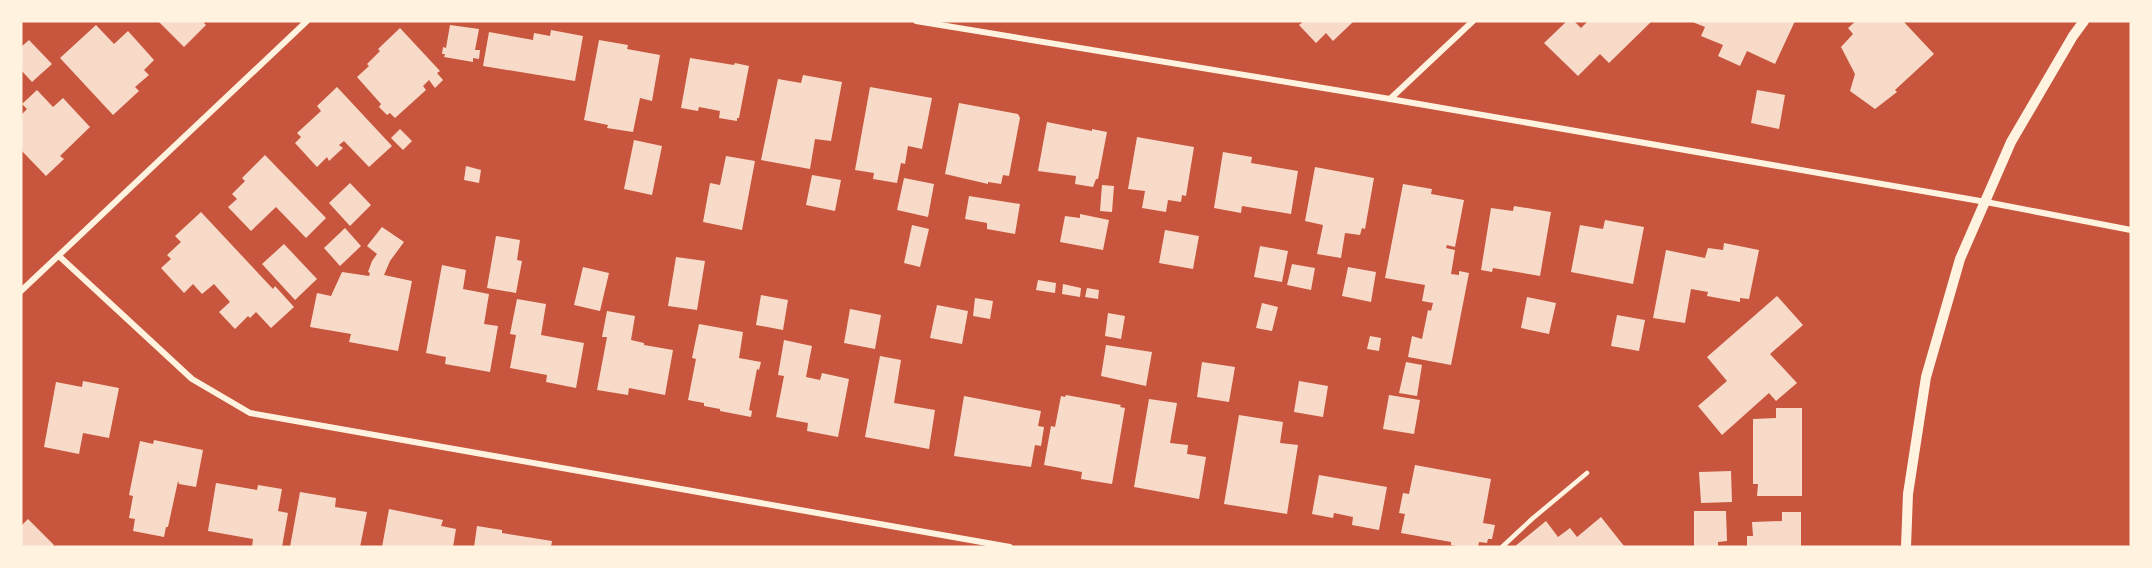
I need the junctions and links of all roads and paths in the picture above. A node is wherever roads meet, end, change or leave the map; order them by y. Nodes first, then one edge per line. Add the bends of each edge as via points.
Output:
1 (307, 21) edge
2 (916, 21) edge
3 (1473, 21) edge
4 (2084, 21) edge
5 (939, 23) edge
6 (1390, 99) junction
7 (1986, 202) junction
8 (2131, 230) edge
9 (59, 256) junction
10 (21, 291) edge
11 (1587, 473) dead end
12 (1010, 547) edge
13 (1502, 547) edge
14 (1906, 547) edge

1 - 9 street
2 - 5 street
3 - 6 street
4 - 7 street via 2011,142
5 - 6 street
6 - 7 street
7 - 8 street
7 - 14 street via 1960,259 1926,377 1908,494
9 - 10 street
9 - 12 street via 192,379 250,413
11 - 13 lane

